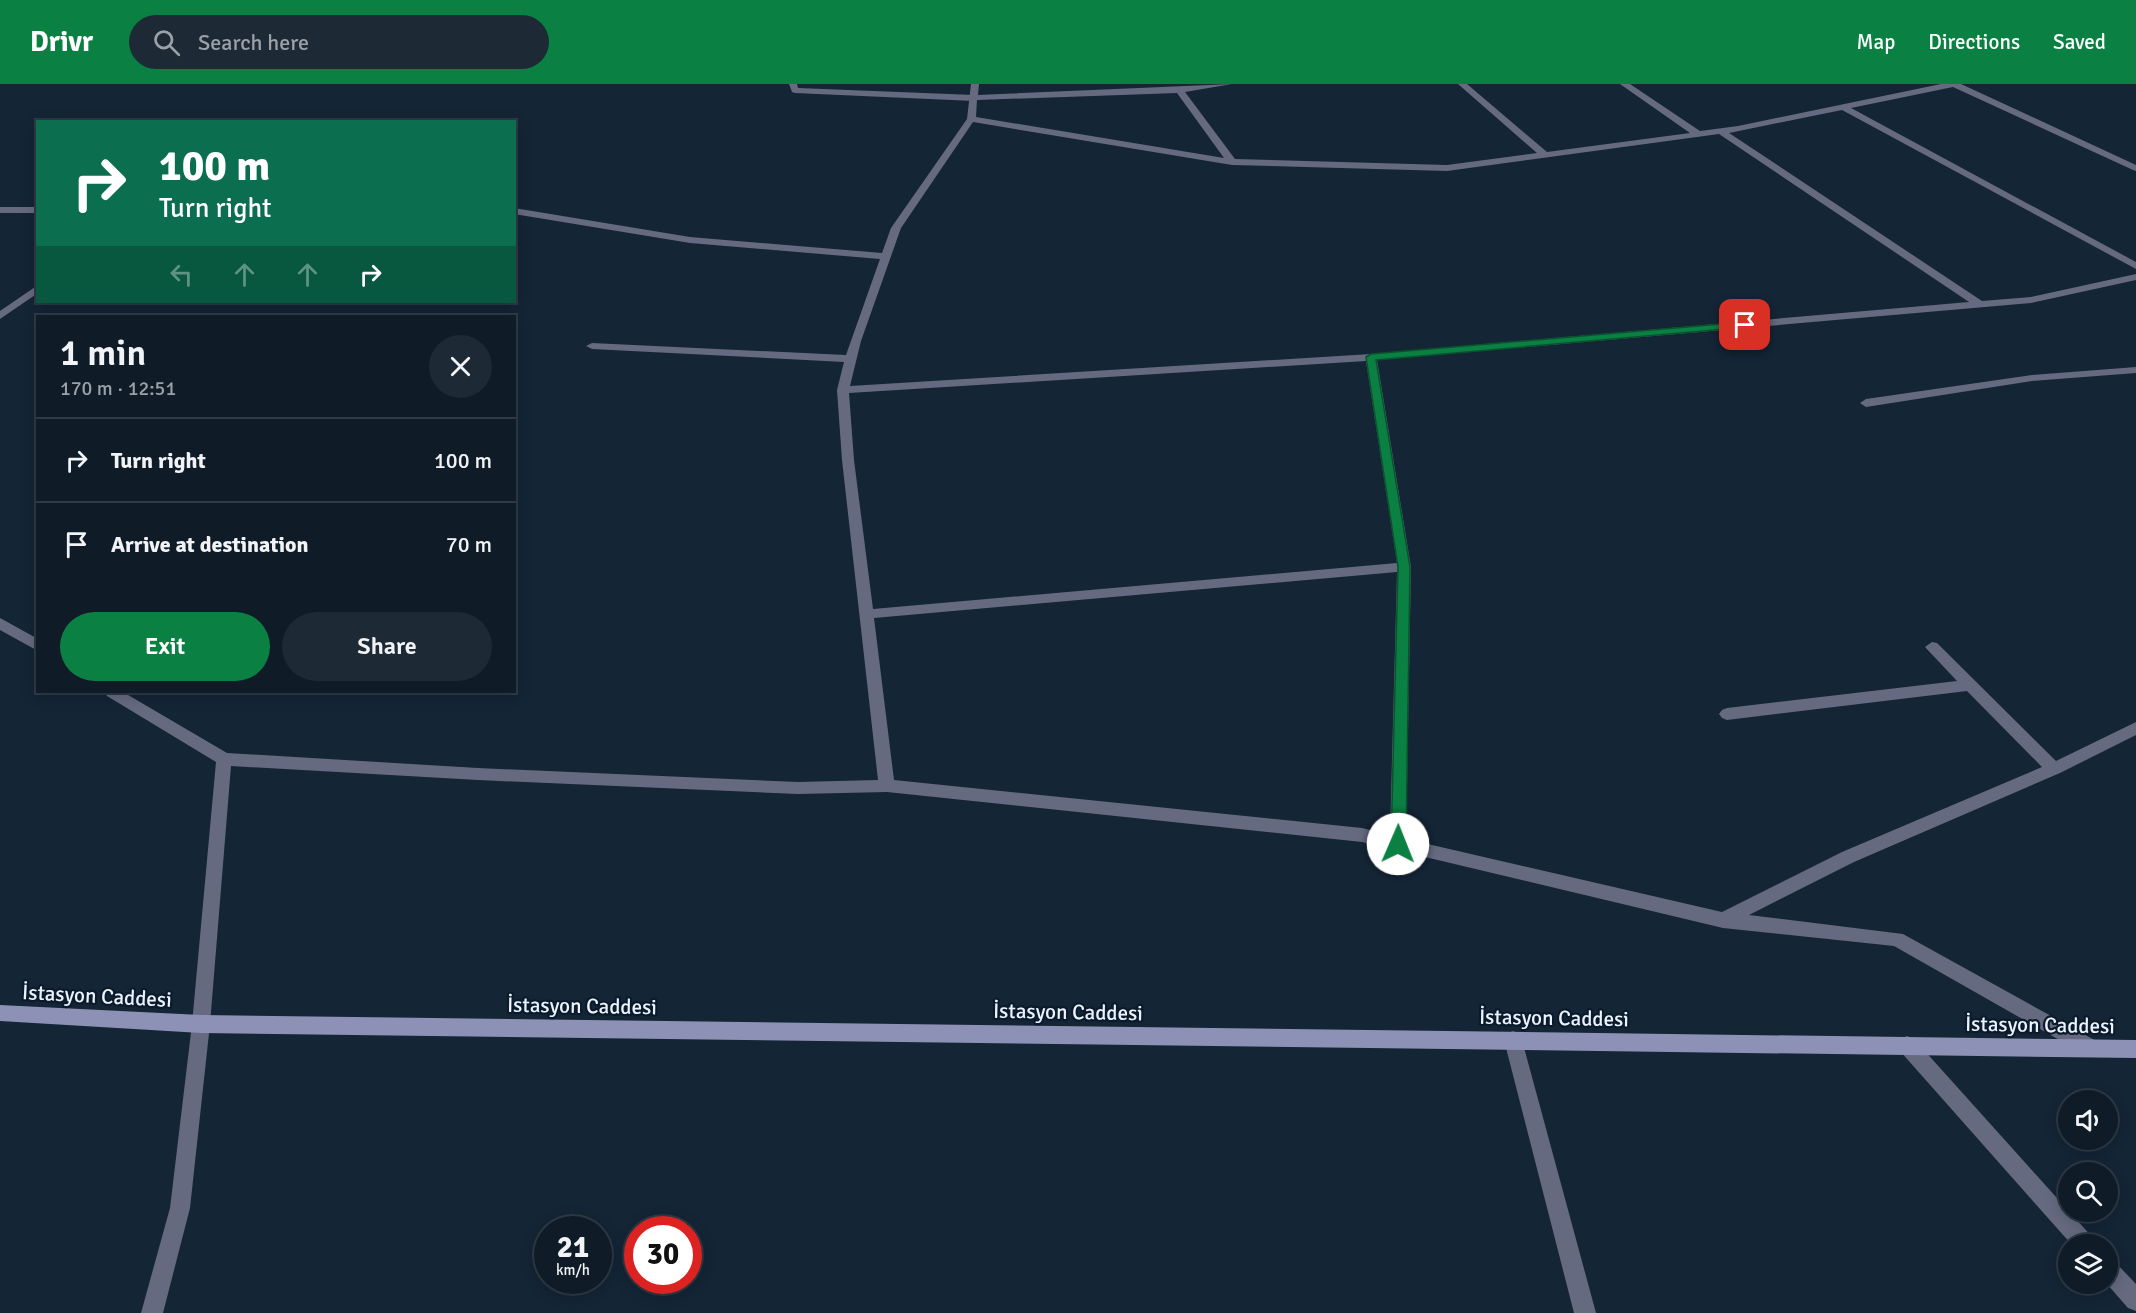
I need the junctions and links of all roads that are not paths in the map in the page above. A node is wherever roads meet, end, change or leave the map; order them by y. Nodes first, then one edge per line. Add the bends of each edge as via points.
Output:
1 (793, 84) edge
2 (975, 84) edge
3 (1228, 84) edge
4 (1462, 84) edge
5 (1624, 84) edge
6 (1954, 84) edge
7 (1179, 90) junction
8 (974, 98) junction
9 (1843, 107) junction
10 (971, 119) junction
11 (1720, 131) junction
12 (1698, 134) junction
13 (1545, 155) junction
14 (1232, 162) junction
15 (2136, 168) edge
16 (0, 210) edge
17 (36, 210) edge
18 (516, 211) edge
19 (886, 256) junction
20 (2136, 266) edge
21 (2136, 277) edge
22 (36, 289) edge
23 (1978, 304) junction
24 (0, 316) edge
25 (592, 346) dead end
26 (1371, 357) junction
27 (850, 359) junction
28 (2136, 369) edge
29 (843, 390) junction
30 (1866, 403) dead end
31 (1404, 567) junction
32 (868, 614) junction
33 (0, 623) edge
34 (36, 645) edge
35 (1932, 647) dead end
36 (1970, 684) junction
37 (114, 693) edge
38 (1727, 714) dead end
39 (2136, 728) edge
40 (224, 759) junction
41 (2054, 769) junction
42 (887, 786) junction
43 (1398, 844) junction
44 (1723, 920) junction
45 (0, 1013) edge
46 (201, 1024) junction
47 (1513, 1040) junction
48 (1907, 1045) junction
49 (2091, 1048) junction
50 (2136, 1048) edge
51 (2076, 1234) edge
52 (2118, 1280) edge
53 (2136, 1300) edge
54 (152, 1313) edge
55 (1585, 1313) edge

1 - 8 street via 795,90
2 - 8 street
3 - 7 street
4 - 13 street
5 - 12 street
6 - 9 street
6 - 15 street
7 - 8 street
7 - 14 street
8 - 10 street
9 - 11 street
9 - 20 street
10 - 14 street
10 - 19 street via 896,228
11 - 12 street
11 - 23 street
12 - 13 street
13 - 14 street via 1447,168
16 - 17 street
18 - 19 street via 690,240
19 - 27 street
21 - 23 street via 2031,300
22 - 24 street
23 - 26 street
25 - 27 street
26 - 29 street
26 - 31 street
27 - 29 street
28 - 30 street via 2032,378
29 - 32 street
31 - 32 street
31 - 43 street
32 - 42 street
33 - 34 street
35 - 36 street
36 - 38 street
36 - 41 street
37 - 40 street
39 - 41 street
40 - 42 street via 798,788
40 - 46 street
41 - 44 street via 1848,857
42 - 43 street via 1362,835
43 - 44 street
44 - 49 street via 1897,939
45 - 46 main road, İstasyon Caddesi
46 - 47 main road, İstasyon Caddesi
46 - 54 street via 180,1208
47 - 48 main road, İstasyon Caddesi
47 - 55 street
48 - 49 main road, İstasyon Caddesi
48 - 51 street
49 - 50 main road, İstasyon Caddesi
52 - 53 street

